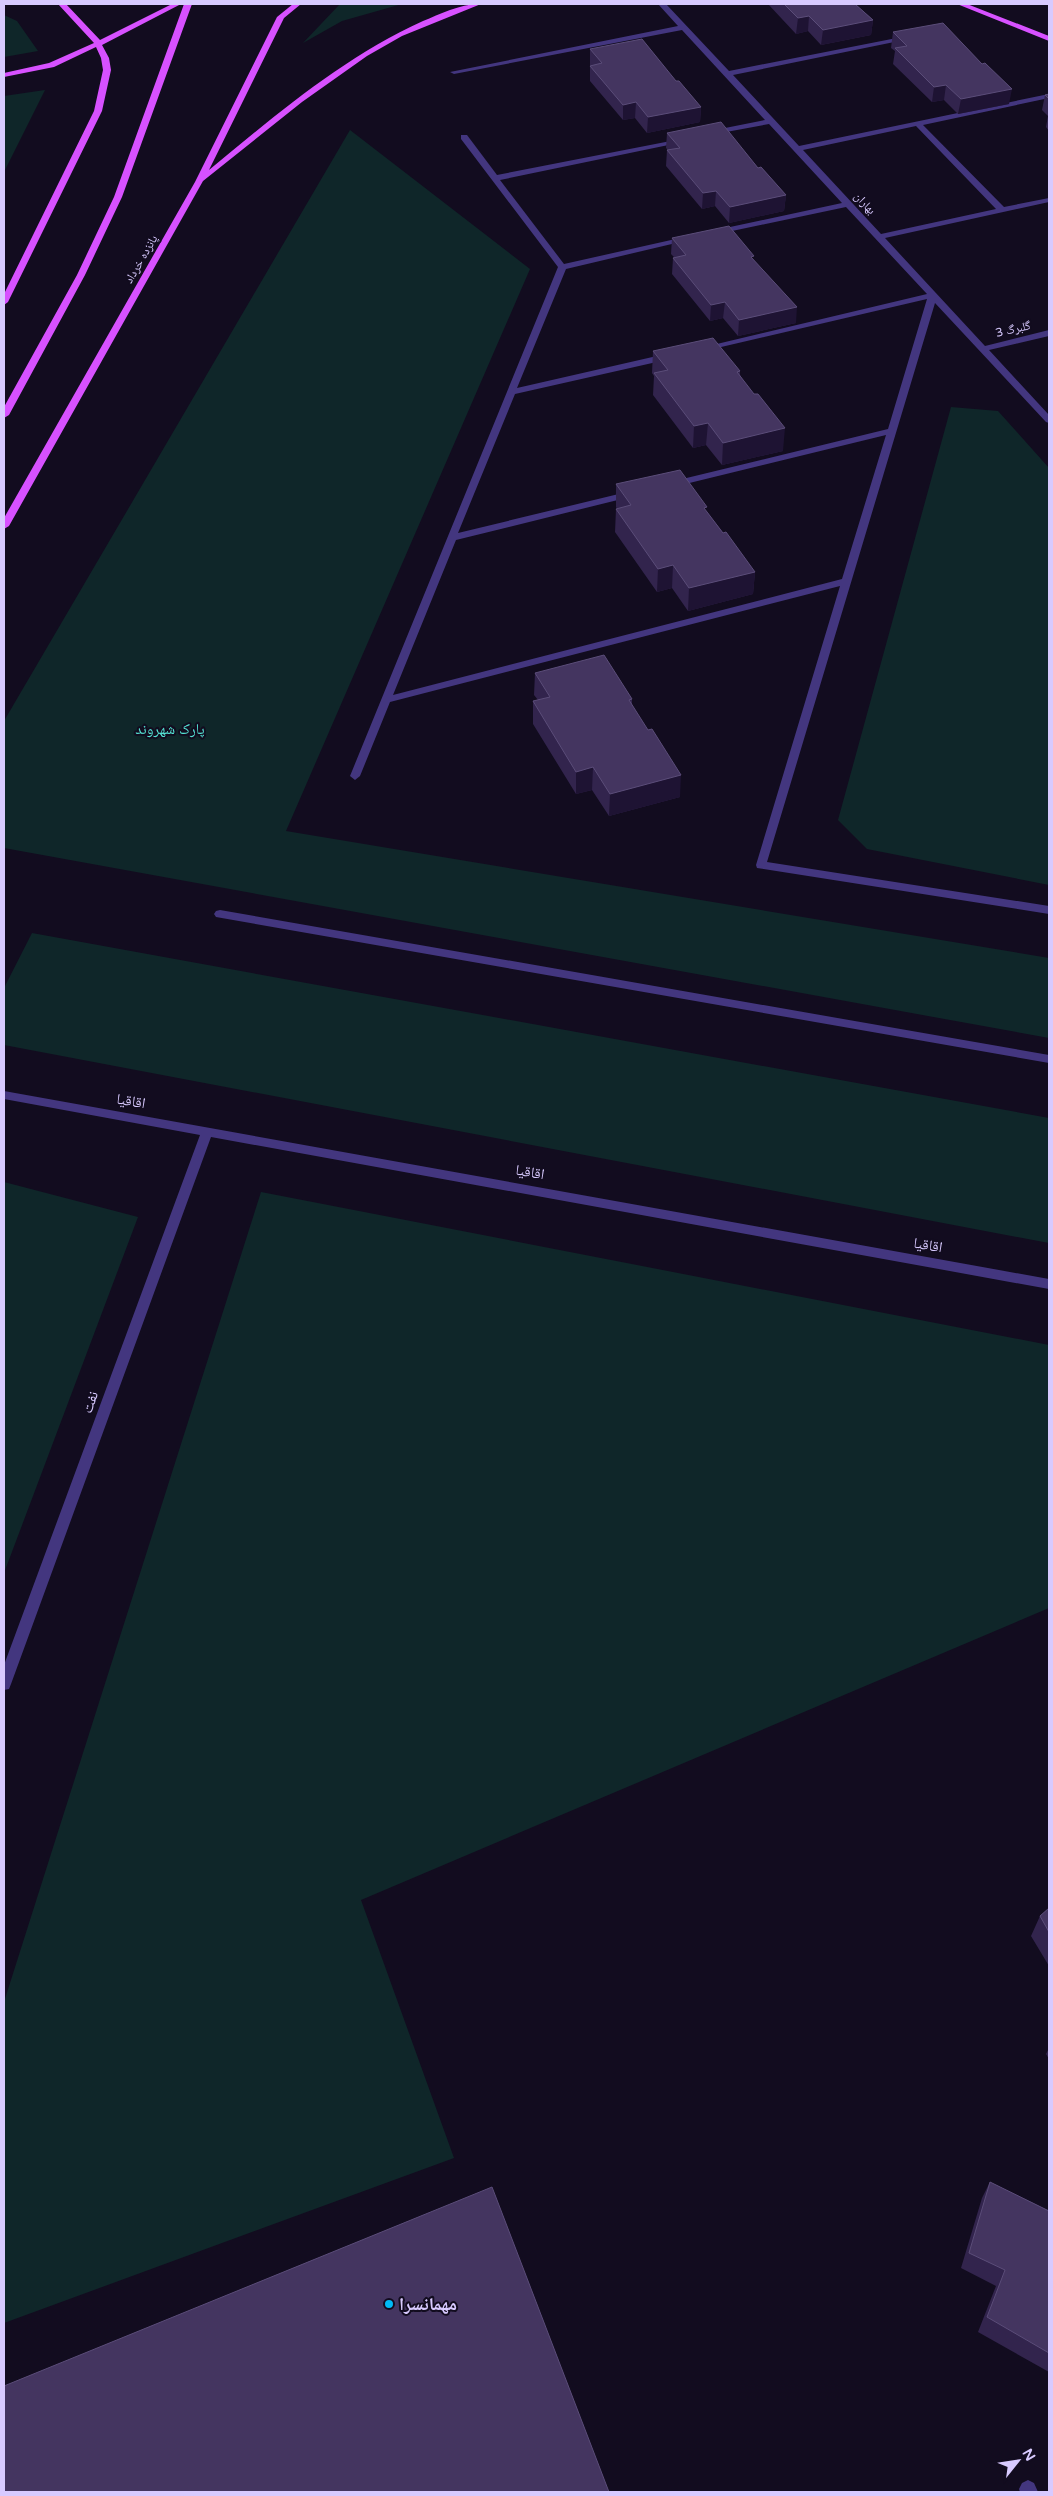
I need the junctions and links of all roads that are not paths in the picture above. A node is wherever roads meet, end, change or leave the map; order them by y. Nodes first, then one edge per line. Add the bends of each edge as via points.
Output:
1 (62, 4) edge
2 (177, 4) edge
3 (188, 4) edge
4 (297, 4) edge
5 (476, 4) edge
6 (662, 4) edge
7 (961, 4) edge
8 (684, 27) junction
9 (921, 35) edge
10 (1049, 39) edge
11 (454, 72) dead end
12 (4, 74) edge
13 (727, 74) junction
14 (1049, 96) edge
15 (771, 121) junction
16 (918, 124) junction
17 (705, 135) edge
18 (464, 137) dead end
19 (695, 137) edge
20 (797, 149) junction
21 (496, 178) junction
22 (199, 182) junction
23 (1049, 200) edge
24 (849, 204) junction
25 (1002, 210) junction
26 (705, 235) edge
27 (879, 237) junction
28 (696, 238) edge
29 (562, 267) junction
30 (933, 295) junction
31 (4, 302) edge
32 (1049, 333) edge
33 (983, 349) junction
34 (693, 350) edge
35 (684, 352) edge
36 (511, 392) junction
37 (4, 414) edge
38 (1049, 420) edge
39 (892, 431) junction
40 (662, 487) edge
41 (643, 492) edge
42 (4, 526) edge
43 (452, 538) junction
44 (847, 581) junction
45 (386, 700) junction
46 (355, 776) dead end
47 (1049, 910) edge
48 (220, 914) dead end
49 (1049, 1059) edge
50 (4, 1095) edge
51 (207, 1132) junction
52 (1049, 1284) edge
53 (4, 1684) edge

1 - 31 main road via 97,41 106,58 107,70 98,111
2 - 12 main road via 51,65
3 - 37 main road via 118,198 81,275
4 - 22 main road, پانزده خرداد via 281,17
5 - 22 main road via 397,34 364,52 319,84
6 - 8 street, بهاران
7 - 10 main road
8 - 11 street
8 - 13 street, بهاران
9 - 13 street
13 - 15 street, بهاران
14 - 16 street
15 - 17 street
15 - 20 street, بهاران
16 - 20 street
16 - 25 street
18 - 21 street
19 - 21 street
20 - 24 street, بهاران
21 - 29 street
22 - 42 main road, پانزده خرداد
23 - 25 street
24 - 26 street
24 - 27 street, بهاران
25 - 27 street
27 - 30 street, بهاران
28 - 29 street
29 - 36 street
30 - 33 street, بهاران
30 - 34 street
30 - 39 street
32 - 33 street, گلبرگ 3
33 - 38 street, بهاران
35 - 36 street
36 - 43 street
39 - 40 street
39 - 44 street
41 - 43 street
43 - 45 street
44 - 45 street
44 - 47 street via 762,865
45 - 46 street
48 - 49 street
50 - 51 street, اقاقیا
51 - 52 street, اقاقیا
51 - 53 street, نفت

